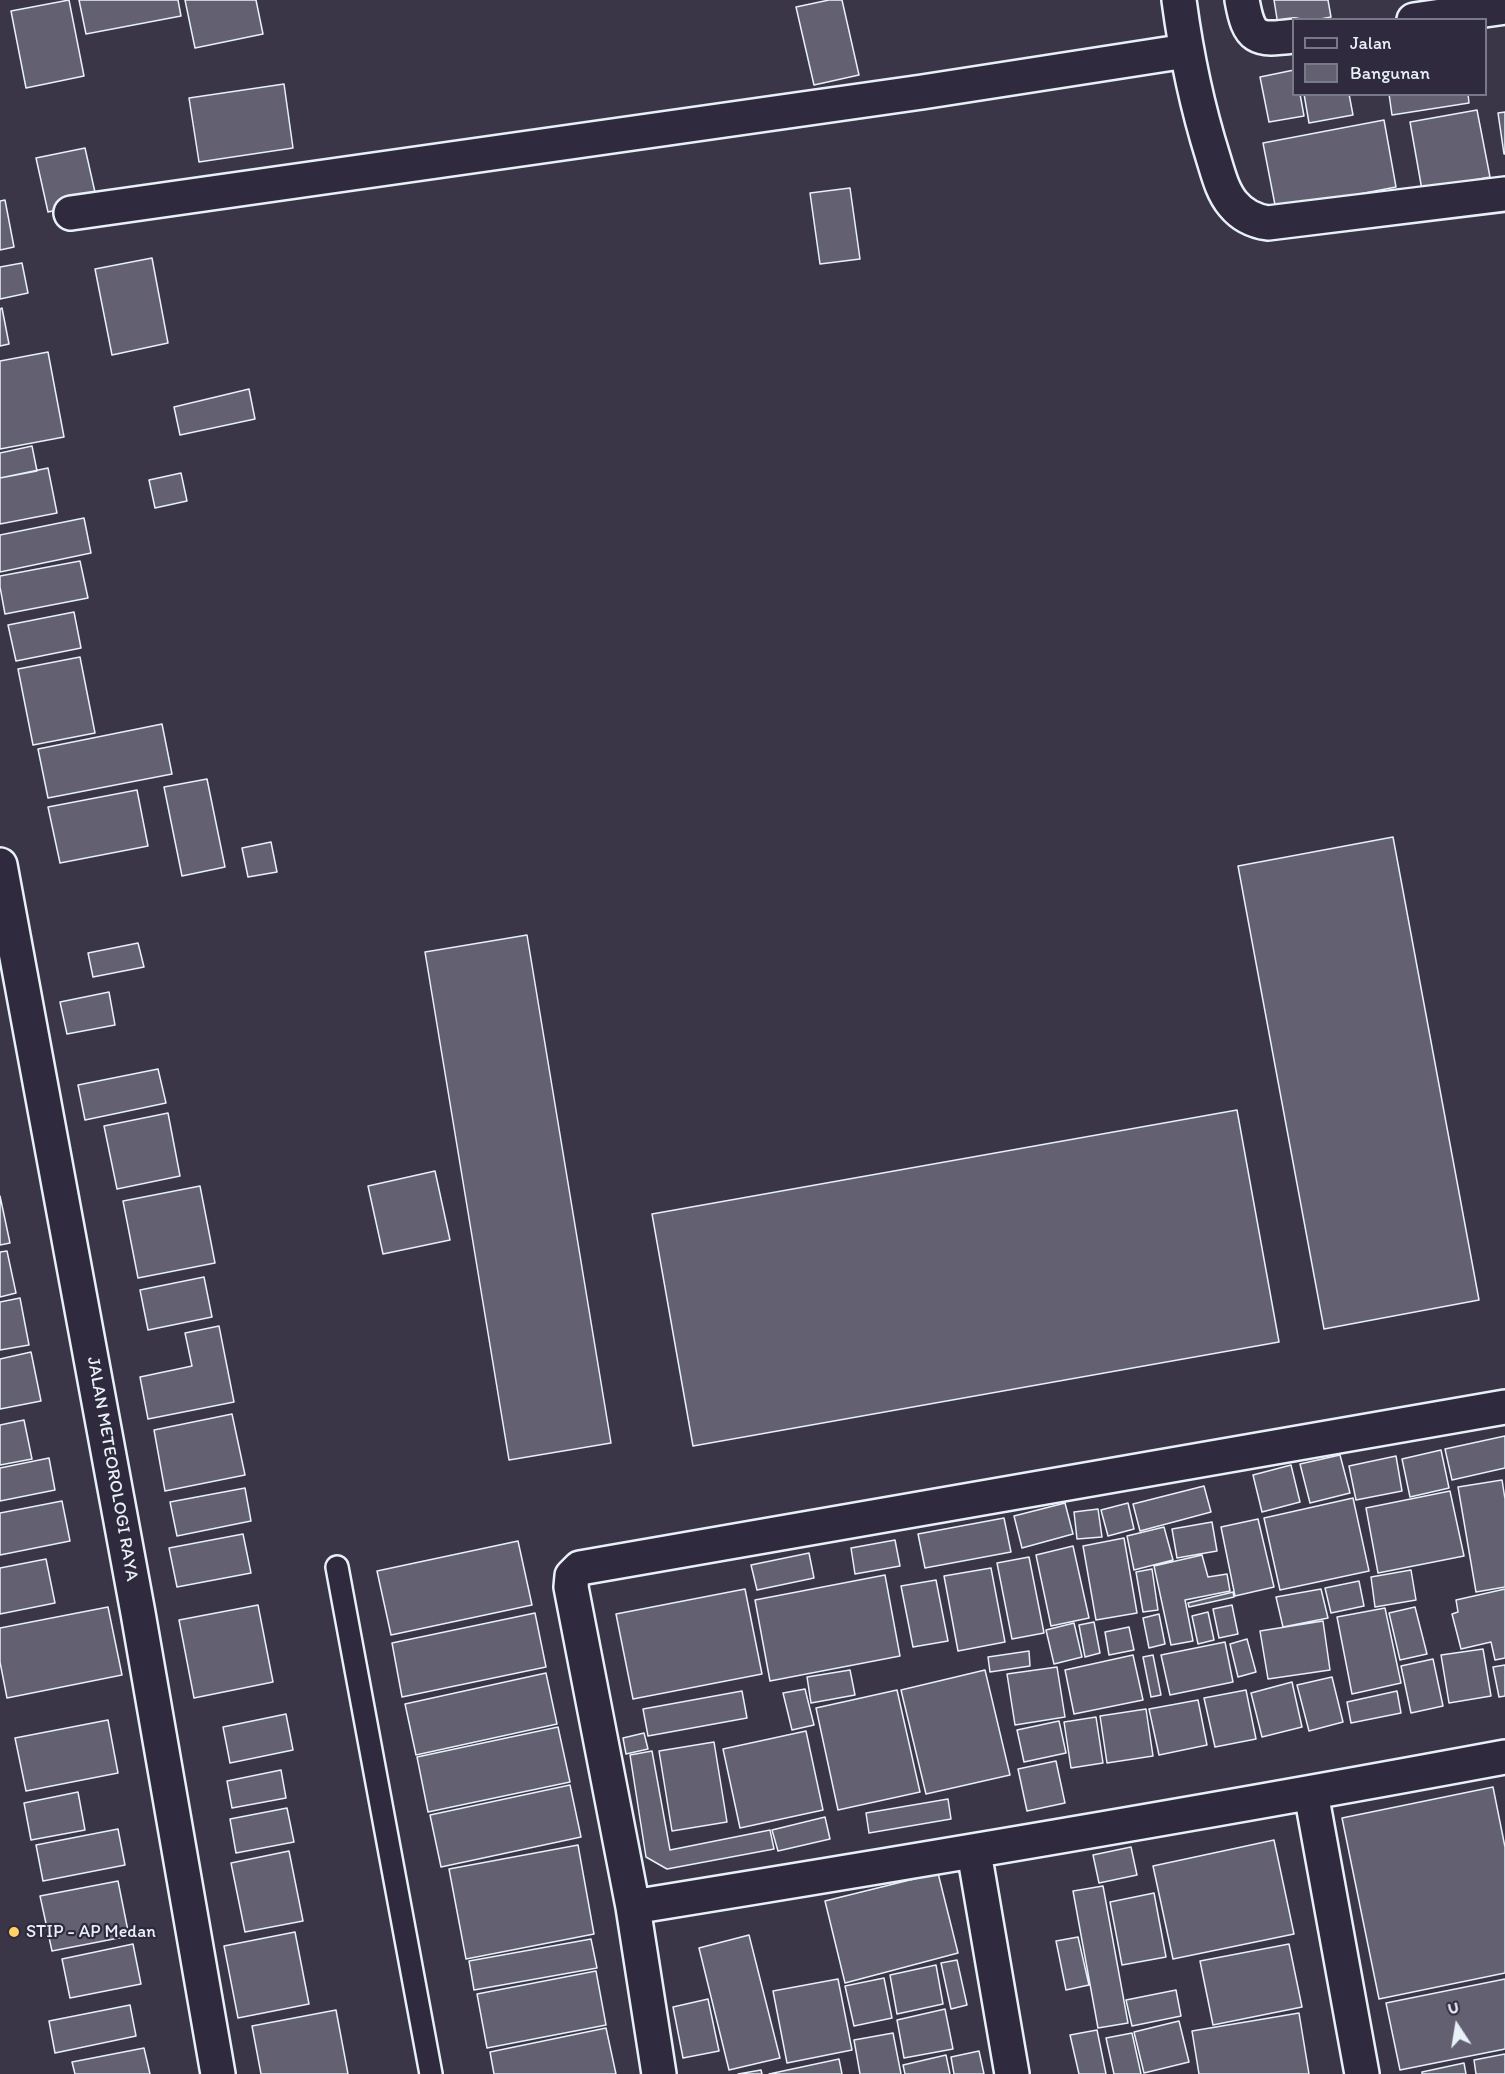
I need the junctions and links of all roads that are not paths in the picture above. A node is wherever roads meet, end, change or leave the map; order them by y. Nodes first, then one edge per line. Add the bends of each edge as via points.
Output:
1 (1179, 0) edge
2 (1242, 0) edge
3 (1505, 7) edge
4 (1428, 18) edge
5 (1292, 36) edge
6 (1186, 51) junction
7 (1505, 194) edge
8 (71, 213) dead end
9 (0, 865) edge
10 (1505, 1407) edge
11 (337, 1567) dead end
12 (1505, 1757) edge
13 (1311, 1793) junction
14 (974, 1852) junction
15 (633, 1907) junction
16 (218, 2074) edge
17 (431, 2074) edge
18 (659, 2074) edge
19 (1012, 2074) edge
20 (1362, 2074) edge

1 - 6 street
2 - 5 street via 1246,21 1261,38
3 - 4 street
6 - 7 street via 1224,192 1233,205 1255,221 1268,223
6 - 8 street
9 - 16 street, JALAN METEOROLOGI RAYA via 141,1624
10 - 15 street via 580,1568 572,1576 571,1587
11 - 17 lane
12 - 13 street
13 - 14 street
13 - 20 street
14 - 15 street
14 - 19 street
15 - 18 street

